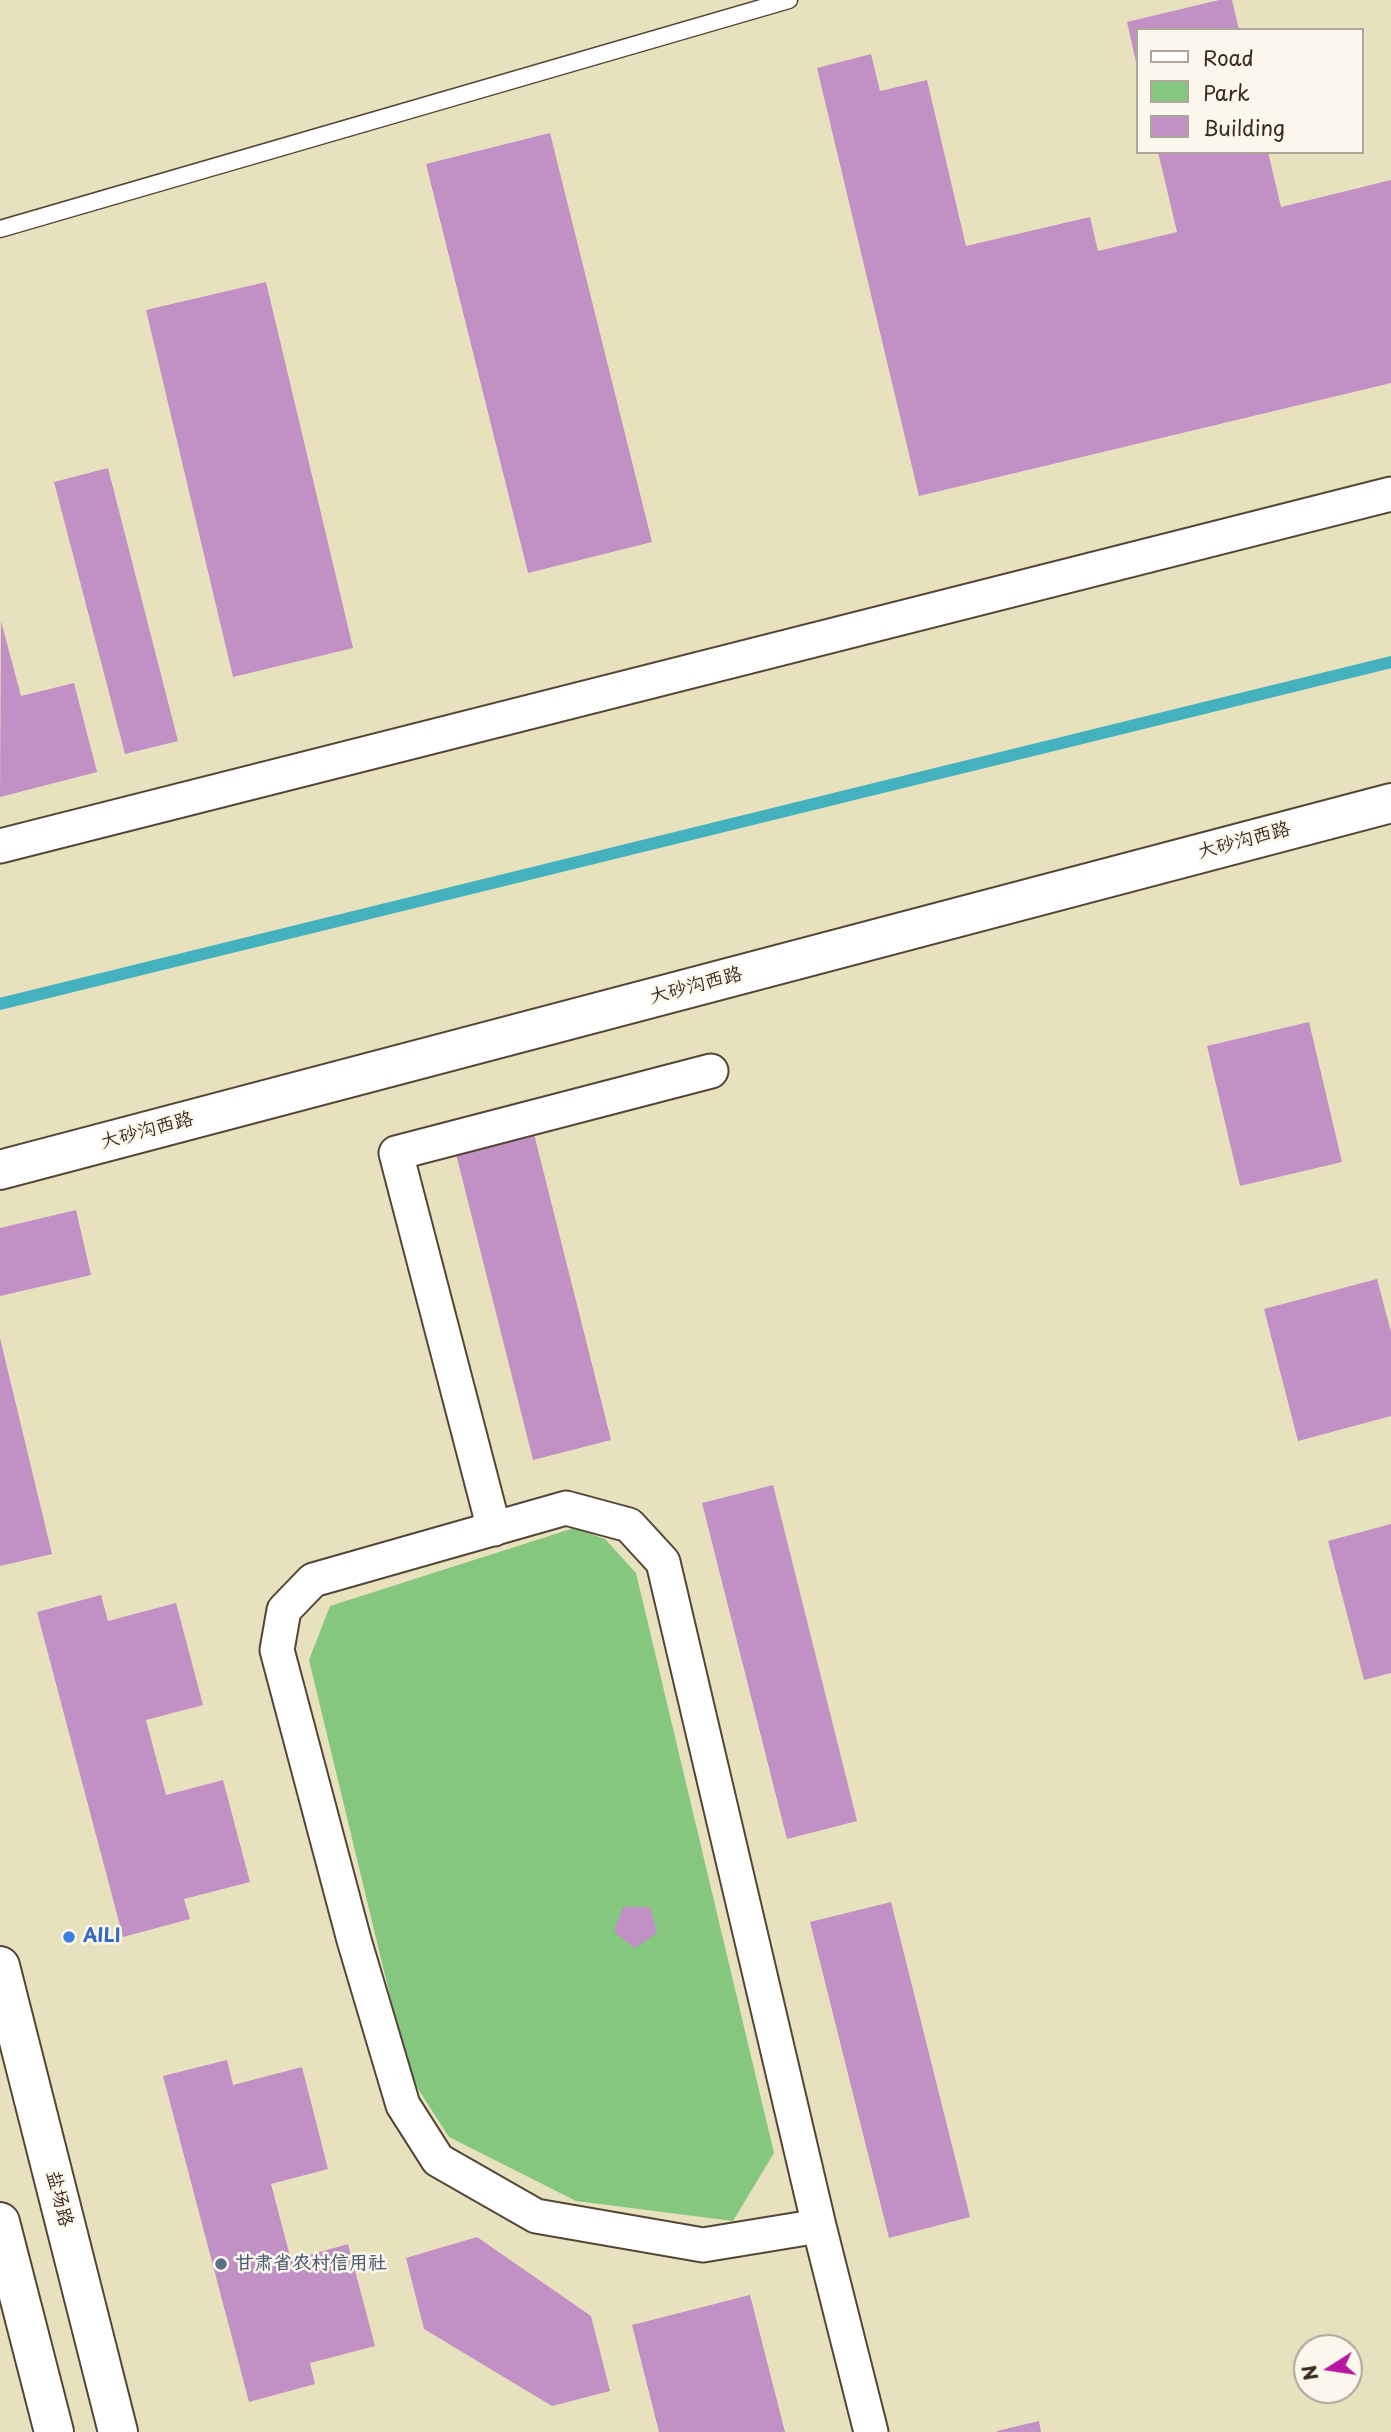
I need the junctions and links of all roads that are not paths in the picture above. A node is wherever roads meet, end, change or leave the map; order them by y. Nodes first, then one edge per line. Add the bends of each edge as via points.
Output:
1 (789, 0) edge
2 (0, 229) edge
3 (1391, 494) edge
4 (1391, 803) edge
5 (0, 846) edge
6 (711, 1071) dead end
7 (0, 1170) edge
8 (494, 1529) junction
9 (0, 1966) edge
10 (0, 2222) edge
11 (819, 2226) junction
12 (7, 2280) edge
13 (54, 2432) edge
14 (118, 2432) edge
15 (871, 2432) edge

1 - 2 lane
3 - 5 street
4 - 7 street, 大砂沟西路
6 - 8 street via 396,1153
8 - 11 street via 566,1508 629,1525 663,1562
8 - 11 street via 313,1580 284,1610 277,1650 403,2105 439,2160 536,2216 703,2245
9 - 14 street, 盐场路
10 - 12 street
11 - 15 street
12 - 13 street

